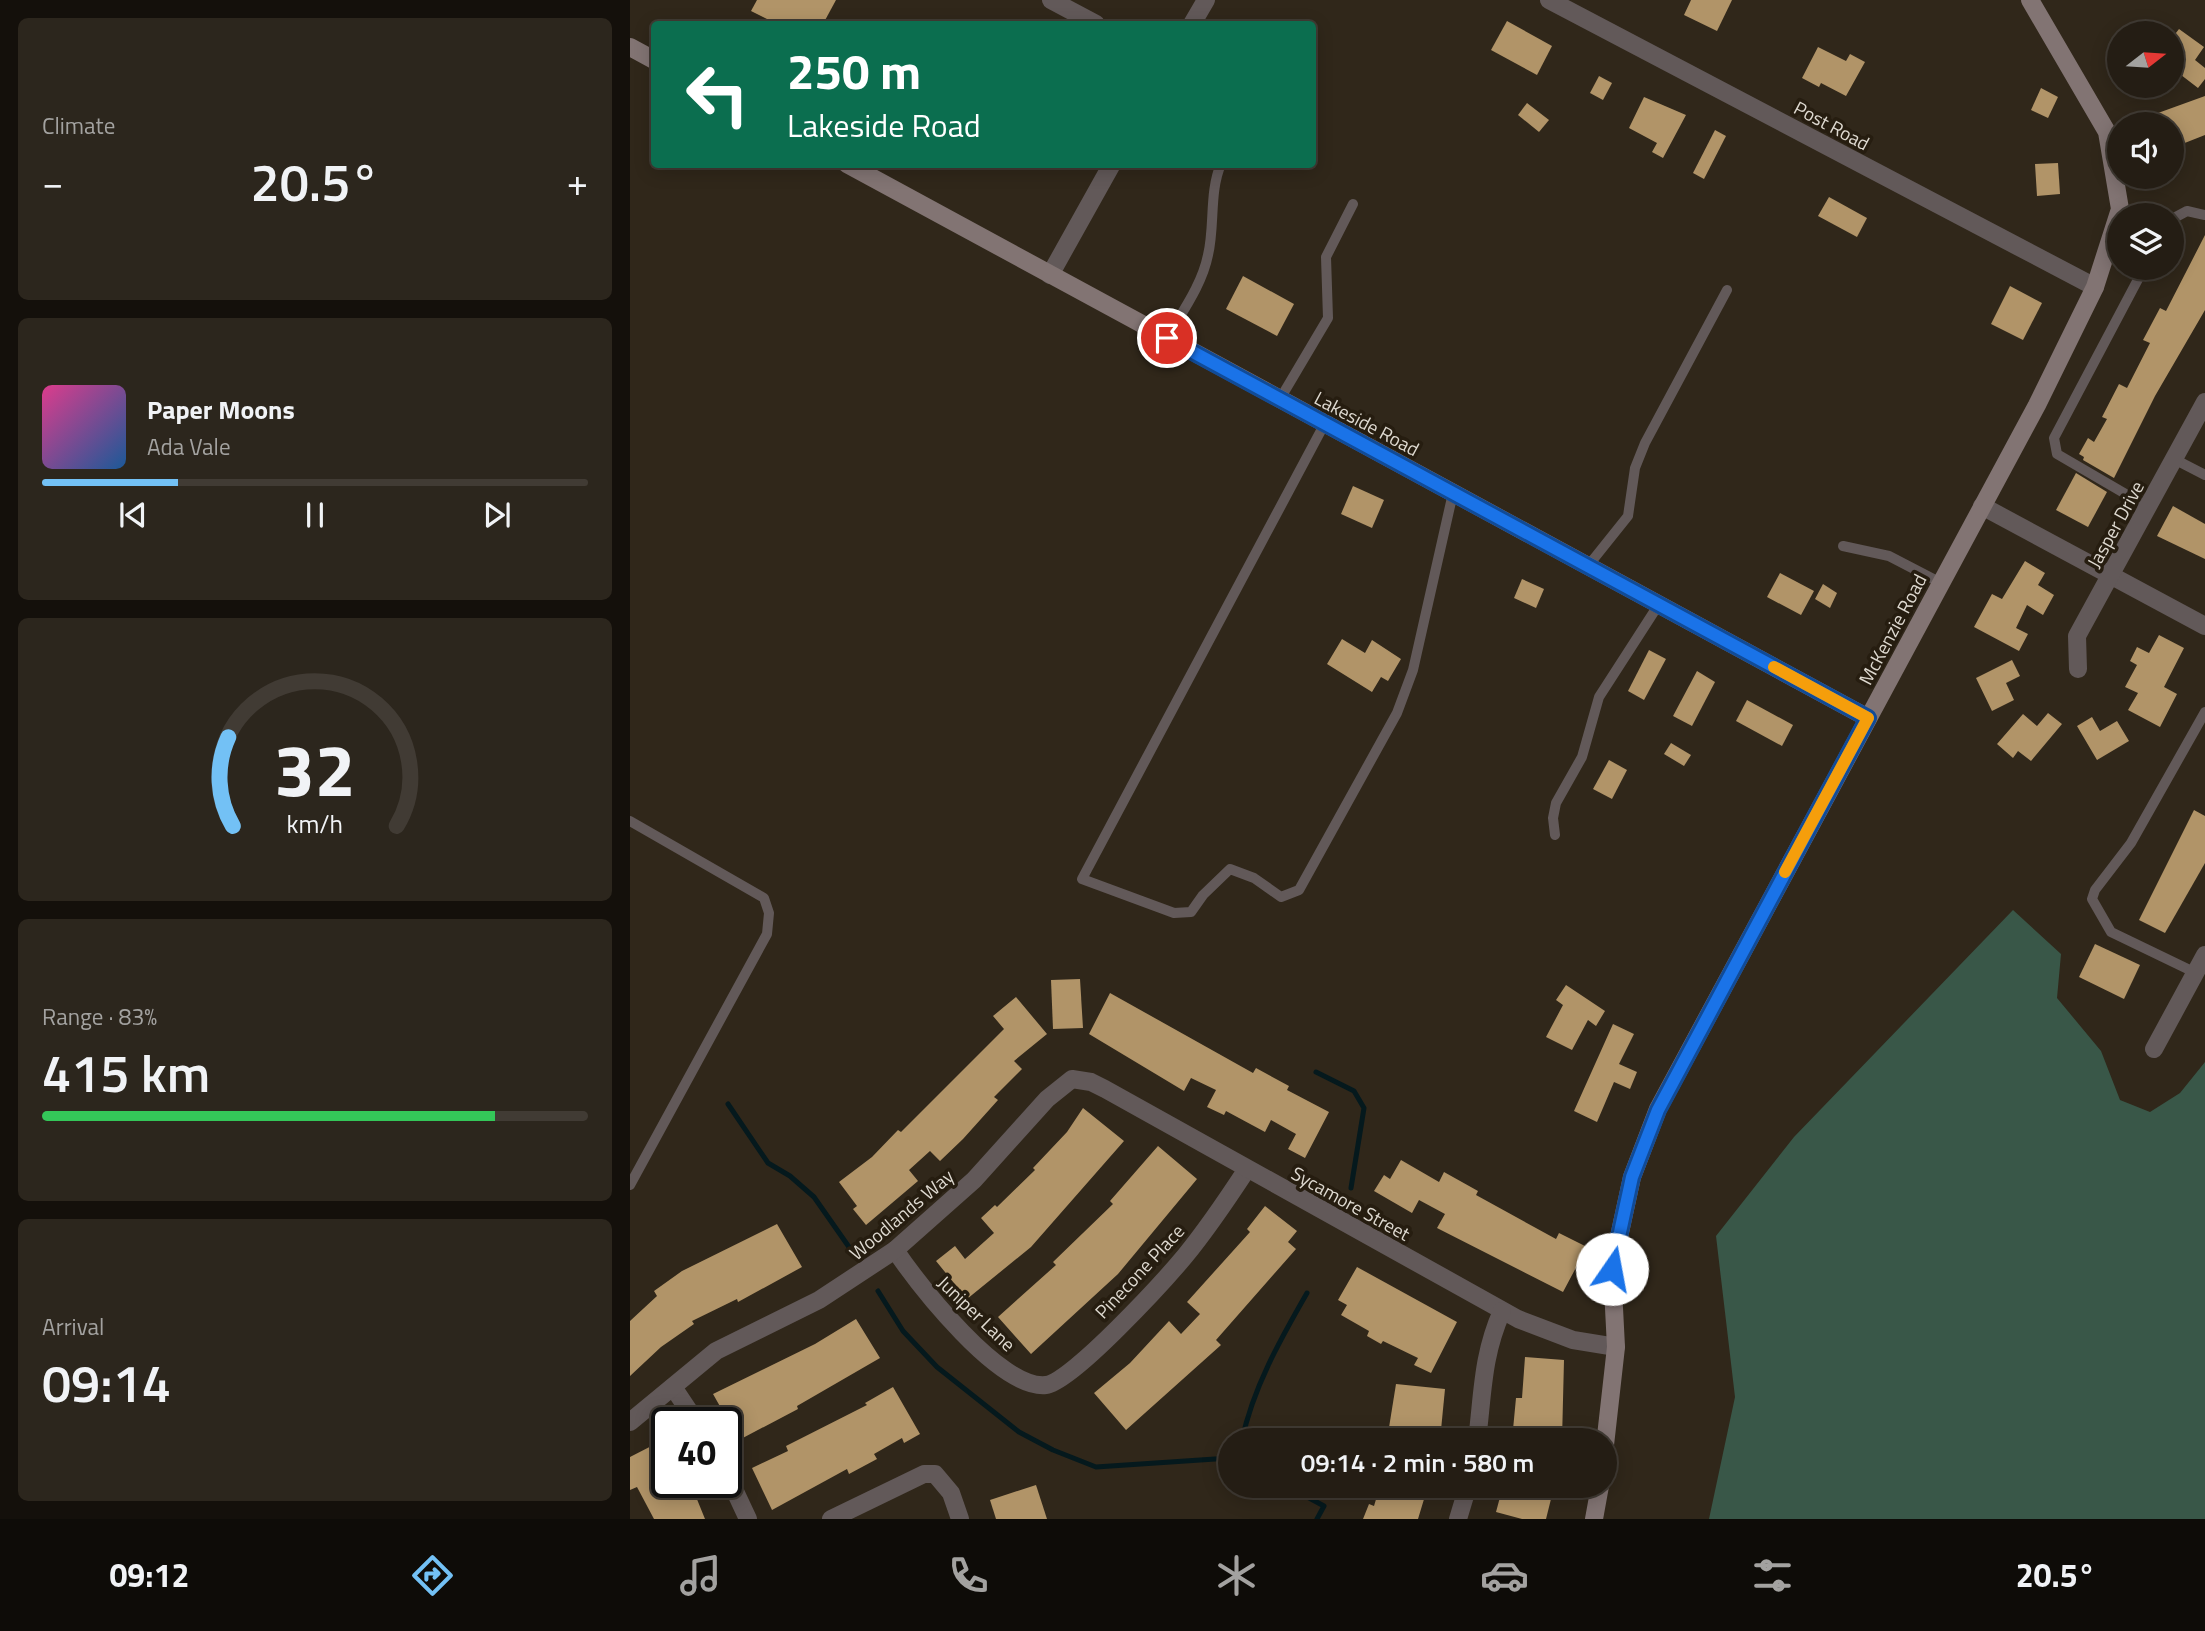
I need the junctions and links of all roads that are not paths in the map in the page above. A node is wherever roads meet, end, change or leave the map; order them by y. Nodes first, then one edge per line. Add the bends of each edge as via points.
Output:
1 (1051, 0) edge
2 (1206, 0) edge
3 (1549, 0) edge
4 (2031, 0) edge
5 (1090, 21) edge
6 (1194, 21) edge
7 (630, 47) edge
8 (651, 58) edge
9 (854, 168) edge
10 (1110, 168) edge
11 (1219, 168) edge
12 (1353, 204) dead end
13 (2184, 213) edge
14 (2205, 215) edge
15 (1051, 275) junction
16 (2138, 280) edge
17 (2095, 287) junction
18 (1727, 290) dead end
19 (1167, 338) junction
20 (1280, 399) junction
21 (2205, 402) edge
22 (1325, 423) junction
23 (2174, 458) junction
24 (2205, 475) edge
25 (1453, 493) junction
26 (1982, 506) junction
27 (2148, 507) junction
28 (1843, 546) dead end
29 (1588, 566) junction
30 (2111, 575) junction
31 (1941, 583) junction
32 (1659, 604) junction
33 (2205, 626) edge
34 (2078, 669) dead end
35 (2205, 712) edge
36 (1868, 718) junction
37 (630, 821) edge
38 (1555, 835) dead end
39 (2205, 955) edge
40 (2196, 972) junction
41 (2154, 1049) dead end
42 (1072, 1079) joint
43 (1247, 1169) junction
44 (630, 1185) edge
45 (895, 1251) junction
46 (1502, 1311) junction
47 (1616, 1347) junction
48 (1045, 1385) joint
49 (673, 1387) junction
50 (686, 1407) edge
51 (630, 1422) edge
52 (1478, 1428) edge
53 (1607, 1428) edge
54 (738, 1498) edge
55 (1464, 1498) edge
56 (1598, 1498) edge
57 (748, 1519) edge
58 (831, 1519) edge
59 (960, 1519) edge
60 (1458, 1519) edge
61 (1594, 1519) edge

1 - 5 street
2 - 6 street
3 - 17 street, Post Road
4 - 17 street, McKenzie Road via 2107,132 2120,209
7 - 8 street
9 - 15 street, Lakeside Road
10 - 15 street
11 - 19 lane via 1204,271
12 - 20 lane via 1326,257 1328,318
13 - 14 lane
15 - 19 street, Lakeside Road
16 - 27 lane via 2054,438 2057,454
17 - 26 street, McKenzie Road
18 - 29 lane via 1645,443 1635,468 1628,516
19 - 20 street, Lakeside Road
20 - 22 street, Lakeside Road
21 - 23 street, Jasper Drive
22 - 25 street, Lakeside Road
22 - 25 lane via 1082,879 1174,913 1191,912 1230,869 1254,878 1281,897 1299,890 1396,713 1413,670
23 - 24 lane
23 - 27 street, Jasper Drive
25 - 29 street, Lakeside Road
26 - 30 street
26 - 31 street, McKenzie Road
27 - 30 street, Jasper Drive
28 - 31 lane via 1889,556
29 - 32 street, Lakeside Road
30 - 33 street
30 - 34 street, Jasper Drive via 2077,636
31 - 36 street, McKenzie Road
32 - 36 street, Lakeside Road
32 - 38 lane via 1599,697 1582,757 1556,803
35 - 40 lane via 2150,813 2092,900 2111,932
36 - 47 street, McKenzie Road via 1658,1110 1632,1177 1612,1269
37 - 44 lane via 764,898 769,913 766,934
39 - 40 street
40 - 41 street
42 - 43 street, Sycamore Street via 1105,1088
42 - 45 street, Woodlands Way via 1047,1099 974,1180
43 - 46 street, Sycamore Street
43 - 48 street, Pinecone Place via 1185,1256 1109,1335 1061,1379
45 - 48 street, Juniper Lane via 925,1294 975,1344 1006,1371
45 - 49 street, Woodlands Way via 819,1300 716,1351
46 - 47 street, Sycamore Street via 1548,1332
46 - 52 street via 1487,1353
47 - 53 street, McKenzie Road
49 - 50 street
49 - 51 street, Woodlands Way
54 - 57 street
55 - 60 street
56 - 61 street
58 - 59 street via 925,1474 934,1474 951,1493

